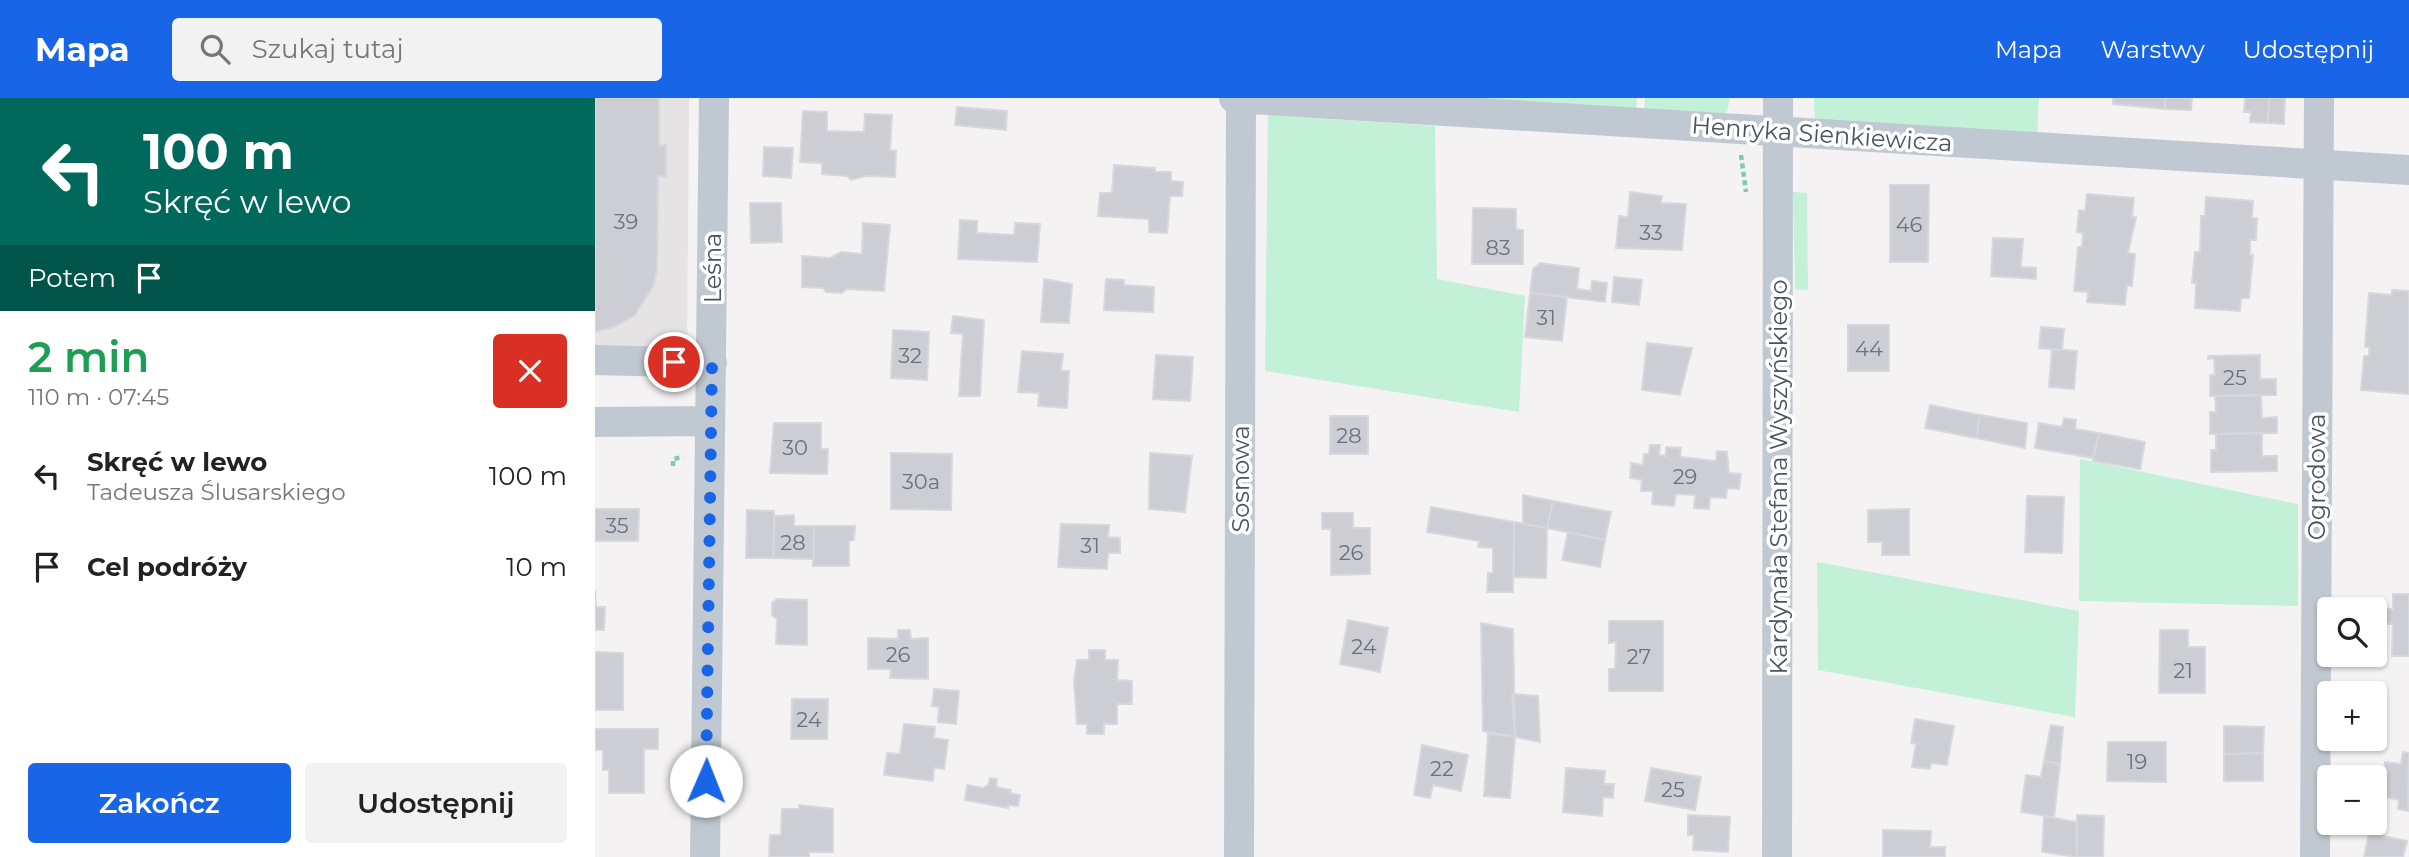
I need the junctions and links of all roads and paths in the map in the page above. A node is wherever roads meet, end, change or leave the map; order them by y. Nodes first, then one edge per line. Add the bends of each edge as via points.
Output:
1 (714, 98) edge
2 (1778, 98) edge
3 (2319, 98) edge
4 (1238, 99) edge
5 (1778, 131) junction
6 (2317, 167) junction
7 (2409, 170) edge
8 (595, 360) edge
9 (712, 363) junction
10 (710, 421) junction
11 (595, 422) edge
12 (705, 857) edge
13 (1239, 857) edge
14 (1777, 857) edge
15 (2315, 857) edge

1 - 9 street, Leśna
2 - 5 street, Kardynała Stefana Wyszyńskiego
3 - 6 street, Ogrodowa
4 - 5 street, Henryka Sienkiewicza
4 - 13 street, Sosnowa
5 - 6 street, Henryka Sienkiewicza
5 - 14 street, Kardynała Stefana Wyszyńskiego
6 - 7 street, Henryka Sienkiewicza
6 - 15 street, Ogrodowa
8 - 9 street
9 - 10 street, Leśna
10 - 11 street
10 - 12 street, Leśna

